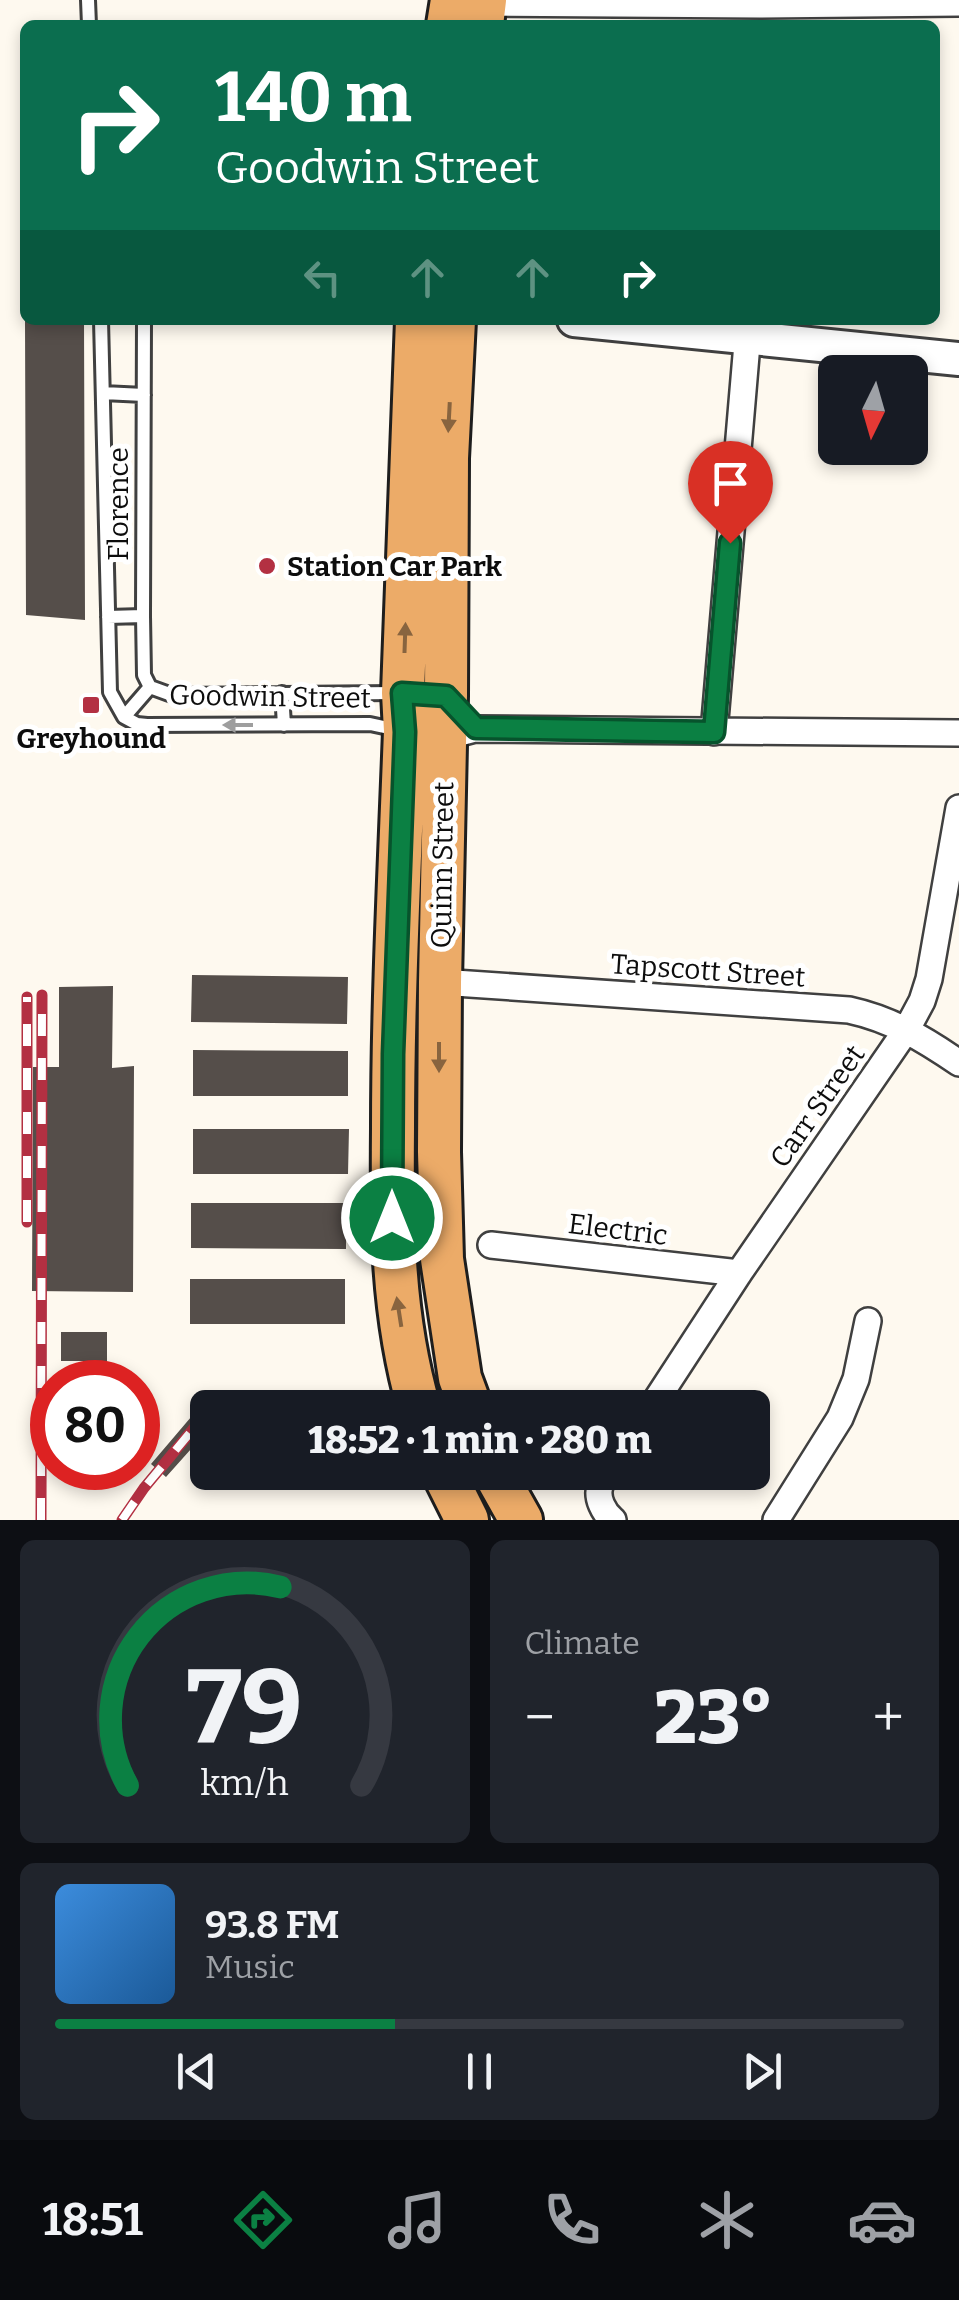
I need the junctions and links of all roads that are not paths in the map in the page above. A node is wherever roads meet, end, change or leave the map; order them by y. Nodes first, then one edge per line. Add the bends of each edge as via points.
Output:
1 (959, 3) edge
2 (476, 7) edge
3 (760, 15) edge
4 (100, 325) edge
5 (144, 325) edge
6 (446, 325) edge
7 (662, 325) edge
8 (749, 330) edge
9 (959, 359) edge
10 (102, 393) junction
11 (144, 395) junction
12 (143, 616) junction
13 (108, 617) junction
14 (150, 688) junction
15 (282, 693) junction
16 (124, 717) junction
17 (435, 717) junction
18 (284, 725) junction
19 (714, 732) junction
20 (959, 733) edge
21 (959, 808) edge
22 (440, 982) junction
23 (907, 1029) junction
24 (959, 1063) edge
25 (492, 1245) dead end
26 (739, 1273) junction
27 (868, 1322) dead end
28 (414, 1390) edge
29 (464, 1390) edge
30 (663, 1390) edge
31 (452, 1490) edge
32 (504, 1490) edge
33 (602, 1490) edge
34 (467, 1520) edge
35 (521, 1520) edge
36 (613, 1520) edge
37 (776, 1520) edge

1 - 3 street
2 - 3 street
4 - 10 lane
5 - 11 lane, Florence
6 - 17 highway, Quinn Street
7 - 8 street
8 - 9 street
8 - 19 street
10 - 11 lane
10 - 13 lane
11 - 12 lane, Florence
12 - 13 lane
12 - 14 lane, Florence
13 - 16 lane via 110,692
14 - 15 lane via 172,695
14 - 16 lane
15 - 17 lane
15 - 18 lane
18 -> 16 lane, Goodwin Street via 148,725
17 - 18 lane, Goodwin Street
17 - 19 street, Goodwin Street
17 - 22 highway, Quinn Street
28 -> 17 highway, Quinn Street via 396,1299 393,1054
19 - 20 street, Goodwin Street
21 - 23 street, Carr Street via 930,980
22 - 23 street, Tapscott Street via 830,1008
22 -> 29 highway, Quinn Street via 442,1259
23 - 24 street, Tapscott Street
23 - 26 street, Carr Street
25 - 26 street, Electric
26 - 30 street, Carr Street
27 - 37 street via 840,1418
31 - 34 highway
32 - 35 highway
33 - 36 street via 600,1501

